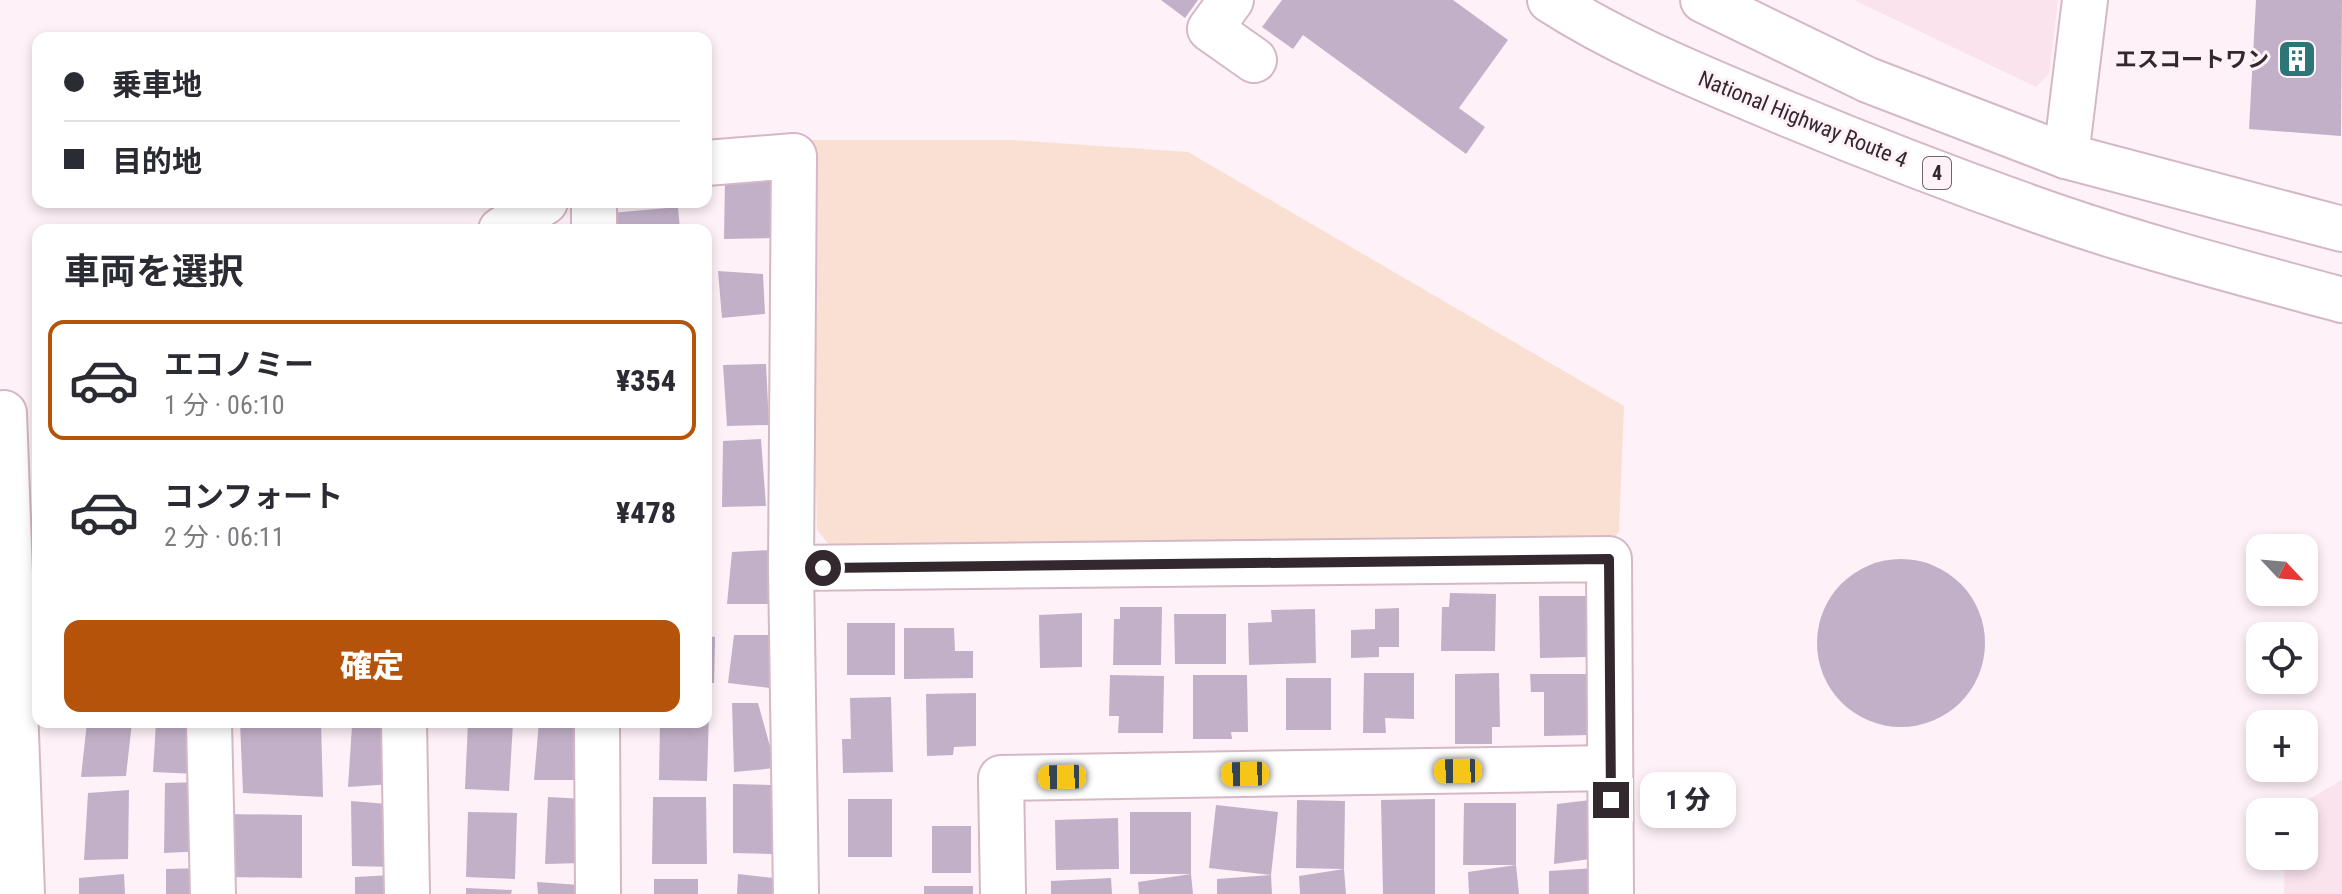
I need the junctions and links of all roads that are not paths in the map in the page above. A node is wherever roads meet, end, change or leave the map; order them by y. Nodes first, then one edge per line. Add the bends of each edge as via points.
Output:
1 (1231, 0) edge
2 (1550, 0) edge
3 (1703, 0) edge
4 (2085, 0) edge
5 (1254, 60) dead end
6 (2066, 156) junction
7 (712, 163) edge
8 (536, 208) edge
9 (510, 224) edge
10 (2342, 229) edge
11 (2342, 300) edge
12 (14, 408) edge
13 (791, 568) junction
14 (209, 728) edge
15 (404, 728) edge
16 (597, 728) edge
17 (1610, 768) junction
18 (22, 894) edge
19 (213, 894) edge
20 (407, 894) edge
21 (598, 894) edge
22 (796, 894) edge
23 (1003, 894) edge
24 (1611, 894) edge

1 - 5 main road via 1210,29
2 - 11 main road, National Highway Route 4 / 4 via 1687,72 1871,149 2059,217
3 - 6 main road via 1868,80
4 - 6 main road
6 - 10 main road
7 - 13 main road via 794,156
8 - 9 main road
12 - 18 main road
13 - 17 main road via 1609,559
13 - 22 main road
14 - 19 main road
15 - 20 main road
16 - 21 main road
17 - 23 main road via 1001,778
17 - 24 main road

